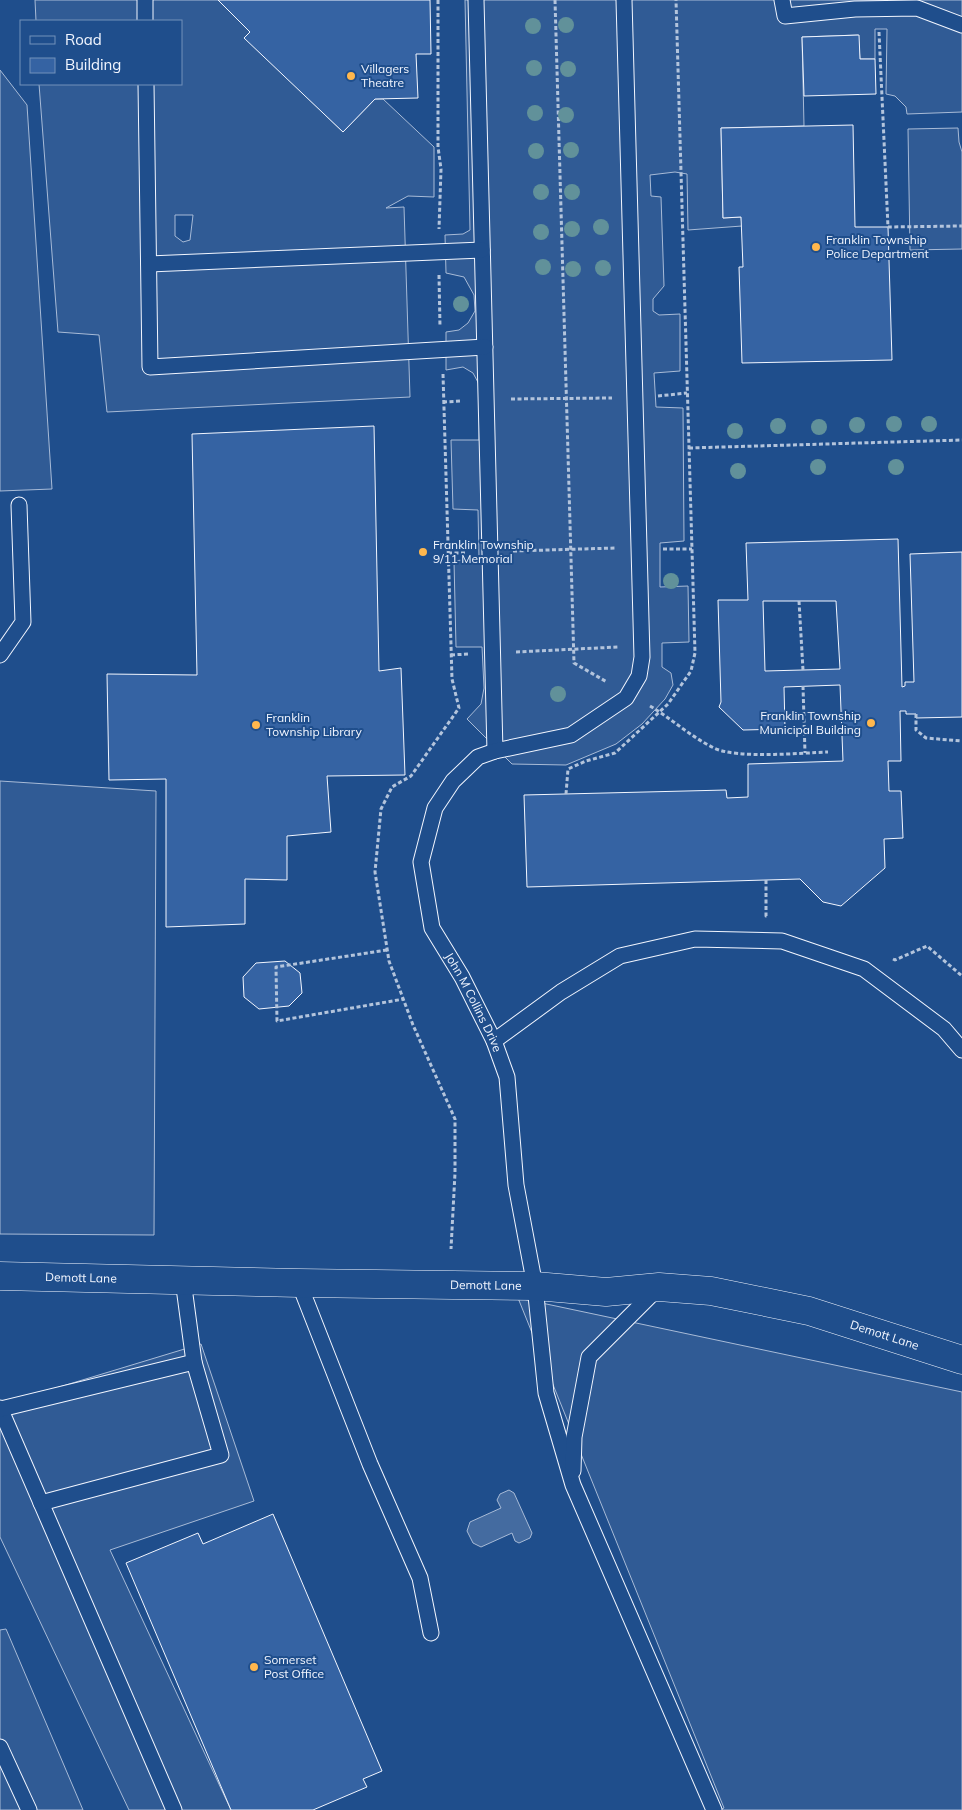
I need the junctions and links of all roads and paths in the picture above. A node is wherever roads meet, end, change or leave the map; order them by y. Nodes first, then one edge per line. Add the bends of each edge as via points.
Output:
1 (145, 0) edge
2 (438, 0) edge
3 (476, 0) edge
4 (555, 0) edge
5 (624, 0) edge
6 (676, 0) edge
7 (782, 0) edge
8 (146, 20) edge
9 (962, 25) edge
10 (878, 29) dead end
11 (146, 85) edge
12 (962, 226) edge
13 (438, 232) dead end
14 (482, 250) junction
15 (149, 264) junction
16 (438, 275) dead end
17 (441, 332) dead end
18 (485, 347) junction
19 (687, 393) junction
20 (635, 397) junction
21 (567, 398) junction
22 (486, 400) junction
23 (443, 402) dead end
24 (962, 440) edge
25 (689, 448) junction
26 (19, 505) dead end
27 (639, 548) junction
28 (571, 549) junction
29 (692, 549) junction
30 (490, 552) junction
31 (448, 554) dead end
32 (799, 601) dead end
33 (618, 647) dead end
34 (574, 648) junction
35 (492, 653) junction
36 (0, 655) edge
37 (451, 655) dead end
38 (803, 670) dead end
39 (803, 686) dead end
40 (629, 694) junction
41 (659, 712) junction
42 (916, 714) dead end
43 (962, 741) edge
44 (495, 751) junction
45 (805, 752) junction
46 (828, 752) dead end
47 (566, 794) dead end
48 (766, 880) dead end
49 (774, 917) dead end
50 (387, 950) dead end
51 (889, 957) dead end
52 (962, 976) edge
53 (404, 998) dead end
54 (494, 1040) junction
55 (962, 1050) edge
56 (0, 1276) edge
57 (184, 1280) junction
58 (299, 1283) junction
59 (534, 1286) junction
60 (659, 1287) junction
61 (962, 1360) edge
62 (194, 1362) junction
63 (0, 1408) edge
64 (573, 1485) junction
65 (41, 1503) junction
66 (431, 1633) dead end
67 (0, 1747) edge
68 (29, 1810) edge
69 (174, 1810) edge
70 (714, 1810) edge

1 - 8 lane
2 - 13 path via 438,148 441,169
3 - 14 lane
4 - 21 path
5 - 20 lane
6 - 19 path
7 - 9 lane via 785,16 855,9 917,8
10 - 12 path via 888,226
11 - 15 lane
14 - 15 lane
14 - 18 lane
15 - 18 lane via 150,367
16 - 17 path
18 - 22 lane
19 - 20 path
19 - 25 path
20 - 21 path
20 - 27 lane
21 - 22 path
21 - 28 path
22 - 23 path
22 - 30 lane
24 - 25 path
25 - 29 path
26 - 36 lane via 22,622
27 - 28 path
27 - 29 path
27 - 40 lane via 642,656 639,676
28 - 30 path
28 - 34 path
29 - 41 path via 695,653 691,671
30 - 31 path
30 - 35 lane
32 - 38 path
33 - 34 path
34 - 35 path
34 - 40 path via 574,663
35 - 37 path
35 - 44 lane
39 - 45 path
40 - 41 path
40 - 44 lane, John M Collins Drive via 571,735
41 - 45 path via 715,749 736,754
41 - 47 path via 615,753 586,760 568,769
42 - 43 path via 916,730 926,738
44 - 54 lane, John M Collins Drive via 478,757 453,781 435,808 421,862 432,928 462,977
45 - 46 path
48 - 49 path via 766,916
50 - 53 path via 276,967 277,1022
51 - 52 path via 895,960 926,946
54 - 55 lane via 561,992 620,956 695,939 782,940 864,969 944,1029
54 - 59 lane, John M Collins Drive via 507,1077 516,1185
56 - 57 street, Demott Lane
57 - 58 street, Demott Lane
57 - 62 lane
58 - 59 street, Demott Lane
58 - 66 lane via 370,1464 420,1578
59 - 60 street, Demott Lane via 606,1292
59 - 64 lane, John M Collins Drive via 546,1393
60 - 61 street, Demott Lane via 710,1291 809,1311
60 - 64 lane via 589,1357 574,1437
62 - 63 lane
62 - 65 lane via 222,1455
63 - 65 lane
64 - 70 lane, John M Collins Drive
65 - 69 lane
67 - 68 lane

